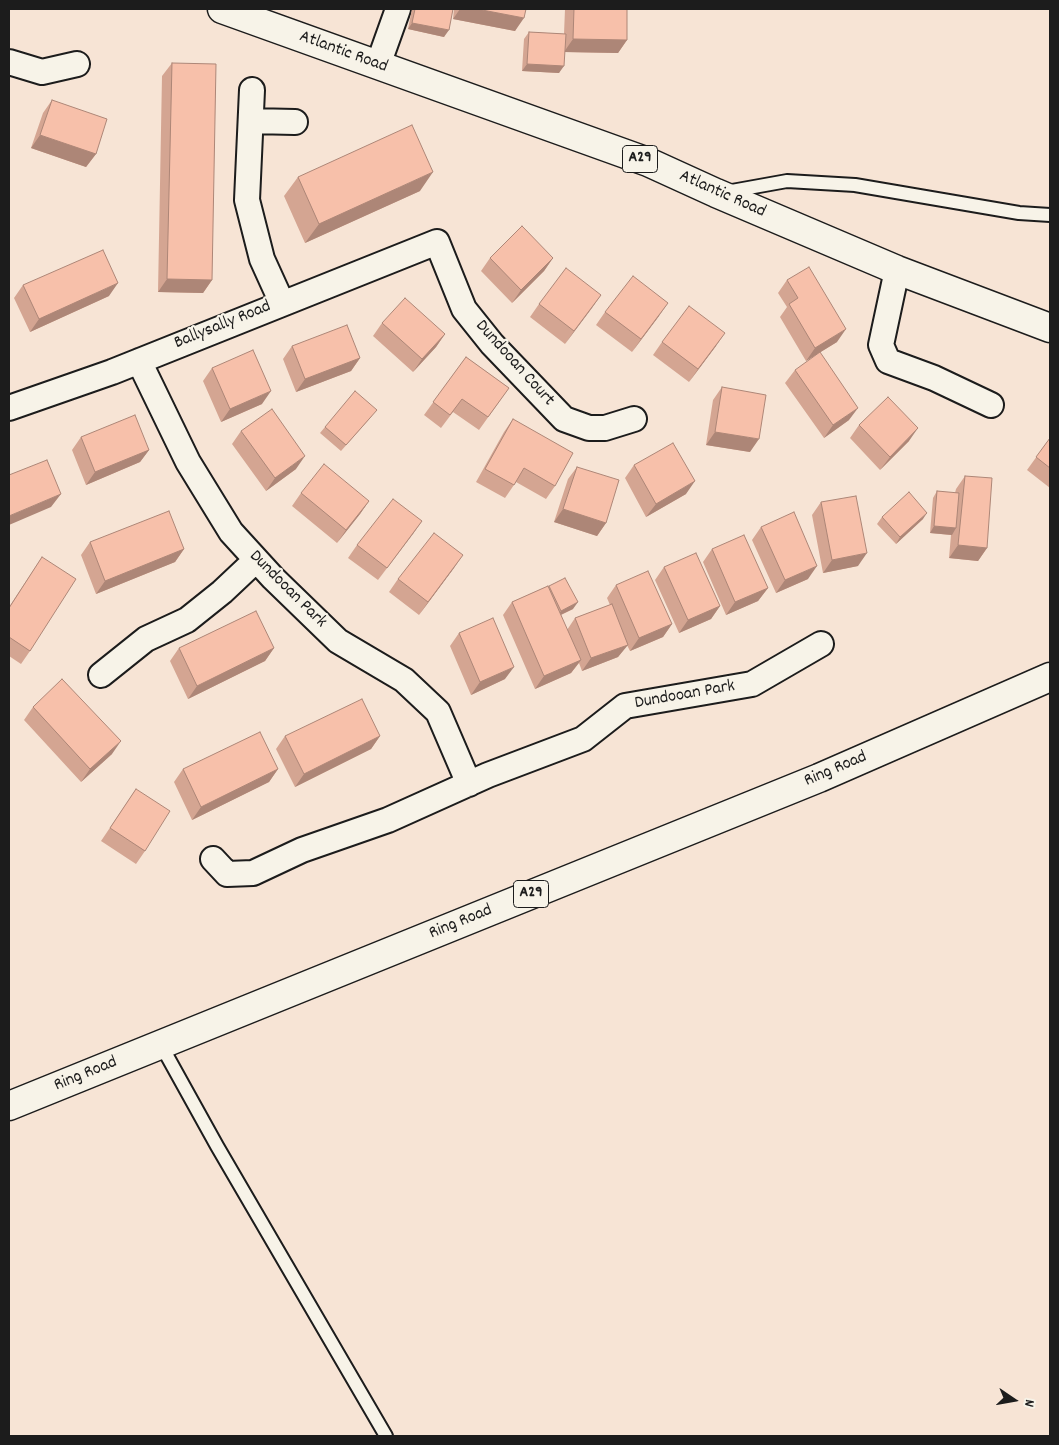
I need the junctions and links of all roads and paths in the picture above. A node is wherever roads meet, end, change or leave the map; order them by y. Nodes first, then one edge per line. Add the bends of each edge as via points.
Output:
1 (222, 9) edge
2 (398, 9) edge
3 (9, 62) edge
4 (77, 64) dead end
5 (378, 65) junction
6 (252, 90) dead end
7 (251, 121) junction
8 (295, 122) dead end
9 (716, 193) junction
10 (1050, 215) edge
11 (437, 242) joint
12 (897, 270) junction
13 (282, 303) junction
14 (1050, 328) edge
15 (139, 361) junction
16 (991, 405) dead end
17 (9, 408) edge
18 (634, 419) dead end
19 (256, 560) junction
20 (820, 644) dead end
21 (101, 675) dead end
22 (1050, 676) edge
23 (469, 784) junction
24 (213, 859) dead end
25 (161, 1044) junction
26 (9, 1106) edge
27 (386, 1436) edge

1 - 5 main road, Atlantic Road / A29
2 - 5 street
3 - 4 street via 42,72
5 - 9 main road, Atlantic Road / A29 via 648,162
6 - 7 street
7 - 8 street
7 - 13 street via 247,200 262,259
9 - 10 lane via 786,181 855,184 1019,213
9 - 12 main road, Atlantic Road / A29
11 - 13 street, Ballysally Road
11 - 18 street, Dundooan Court via 464,308 492,344 564,419 588,428 605,428
12 - 14 main road, Atlantic Road / A29
12 - 16 street via 881,345 888,361
13 - 15 street, Ballysally Road
15 - 17 street, Ballysally Road
15 - 19 street, Dundooan Park via 188,462 231,532
19 - 21 street via 187,620 146,639
19 - 23 street, Dundooan Park via 338,641 404,680 438,712
20 - 23 street, Dundooan Park via 752,684 626,706 583,739
22 - 25 main road, Ring Road / A29 via 819,778
23 - 24 street, Dundooan Park via 388,820 302,850 253,872 227,874
25 - 26 main road, Ring Road / A29
25 - 27 lane

